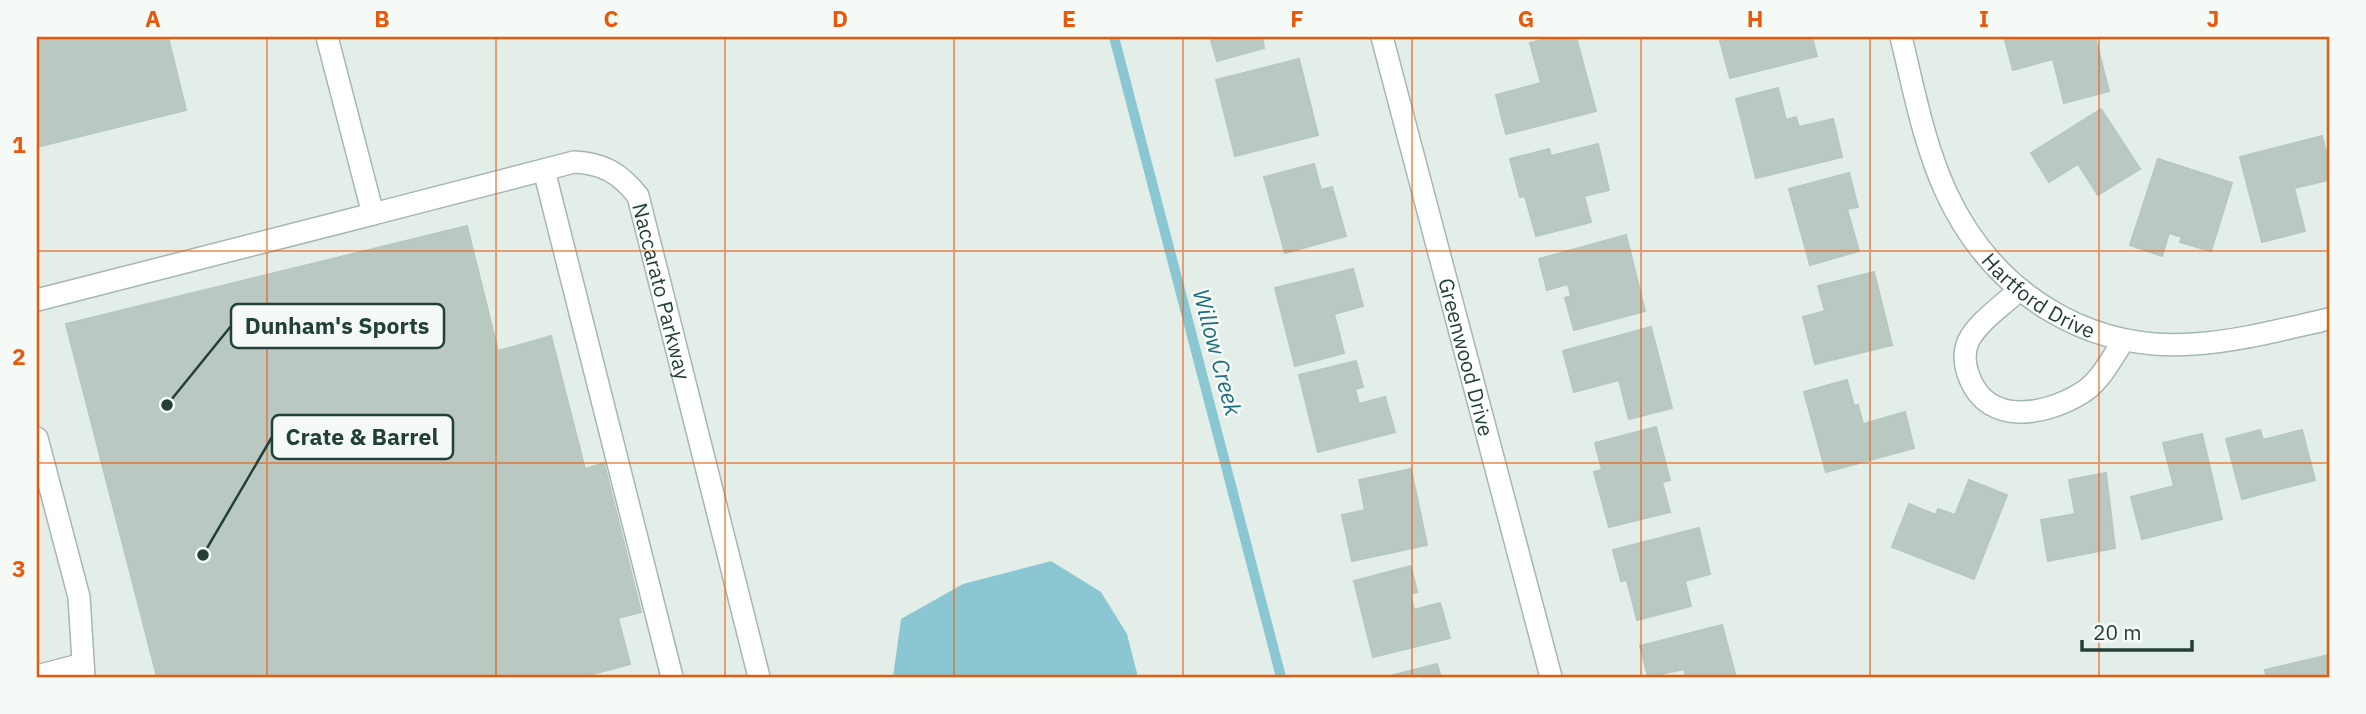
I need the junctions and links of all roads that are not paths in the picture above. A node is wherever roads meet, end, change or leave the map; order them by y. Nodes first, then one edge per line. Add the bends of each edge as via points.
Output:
1 (327, 37) edge
2 (1382, 37) edge
3 (1901, 37) edge
4 (544, 170) junction
5 (373, 214) junction
6 (2020, 289) junction
7 (37, 300) edge
8 (2329, 319) edge
9 (2124, 340) junction
10 (37, 438) edge
11 (84, 671) edge
12 (37, 676) edge
13 (672, 677) edge
14 (759, 677) edge
15 (1551, 677) edge

1 - 5 street
2 - 15 street, Greenwood Drive
3 - 6 street, Hartford Drive via 1928,145 1948,195 1971,237
4 - 5 street, Naccarato Parkway
4 - 13 street
4 - 14 street, Naccarato Parkway via 574,162 595,163 626,181 638,195
5 - 7 street, Naccarato Parkway
6 - 9 street, Hartford Drive via 2045,309 2087,331
6 - 9 street via 1974,333 1965,354 1972,386 2002,412 2033,411 2080,394 2095,383
8 - 9 street, Hartford Drive via 2232,340 2191,344
10 - 11 street via 79,597
11 - 12 street

